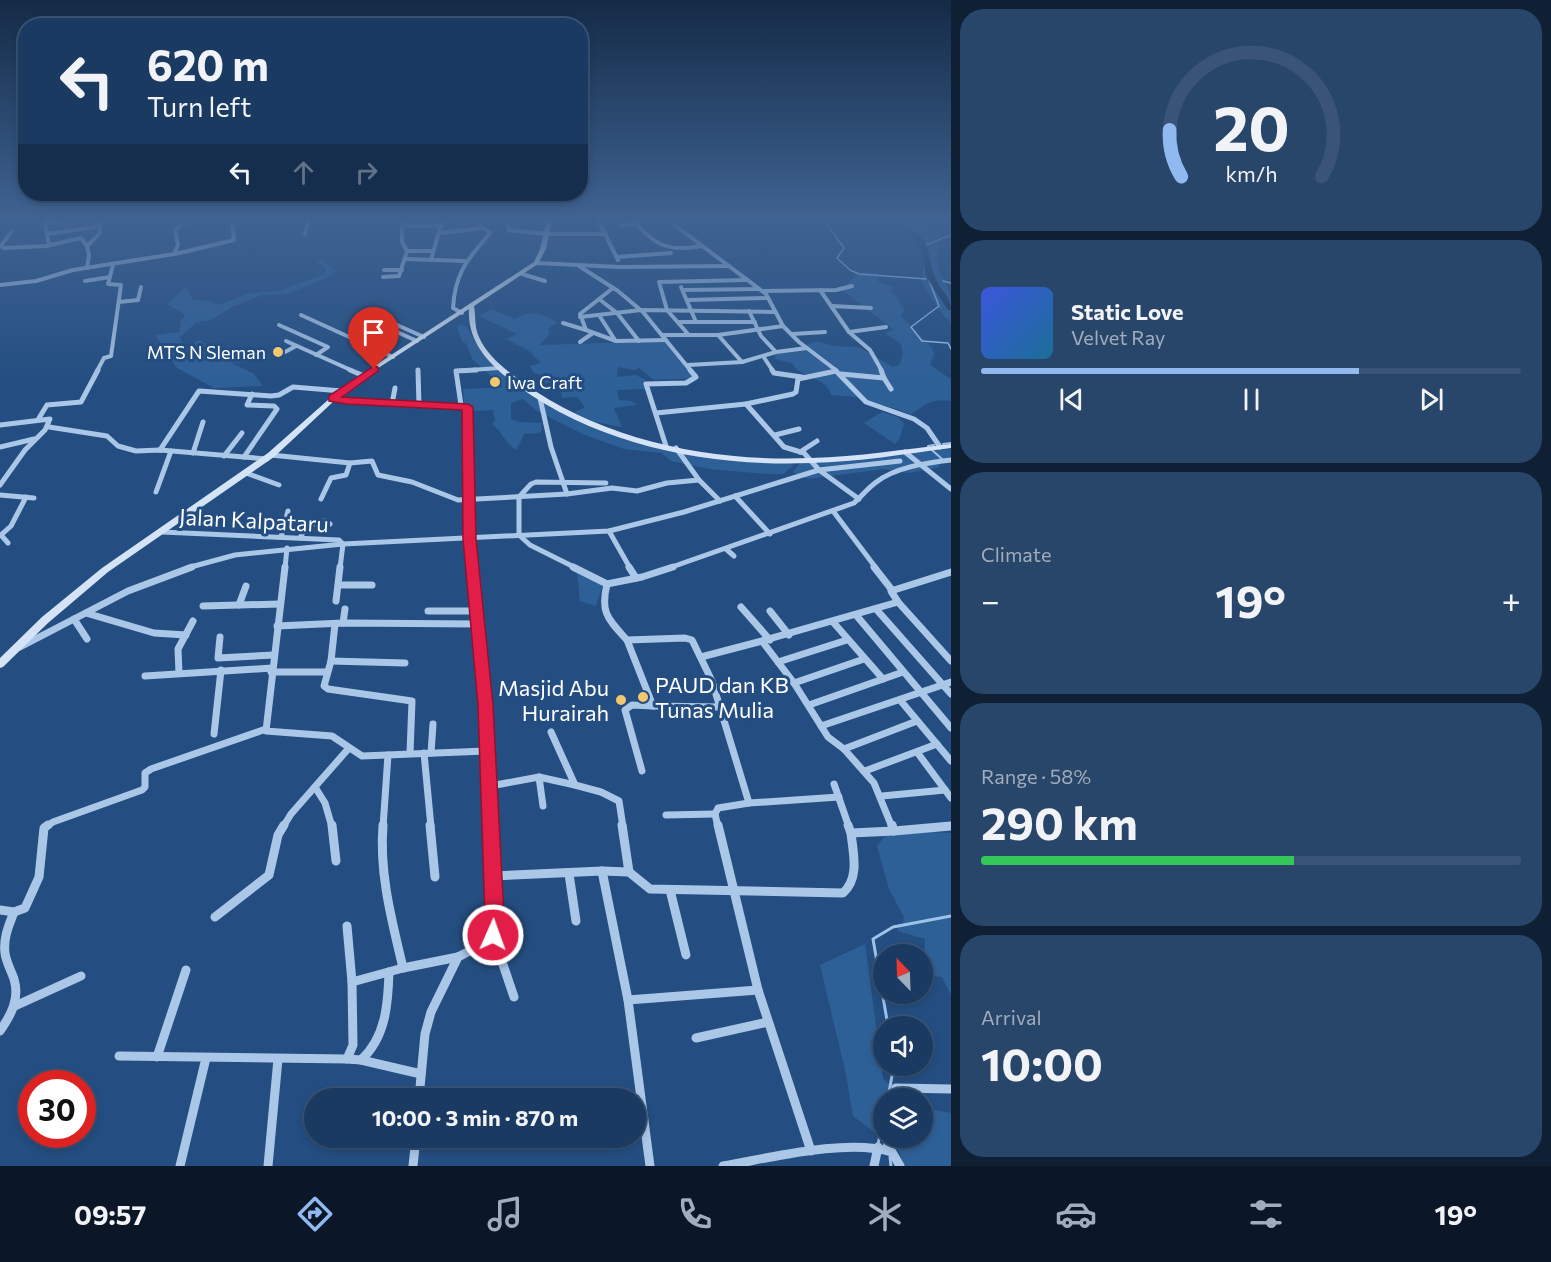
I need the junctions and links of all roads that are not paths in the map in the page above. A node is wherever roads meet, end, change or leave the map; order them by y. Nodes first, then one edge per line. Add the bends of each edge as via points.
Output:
1 (62, 274) edge
2 (111, 274) edge
3 (400, 274) edge
4 (460, 274) edge
5 (522, 274) edge
6 (523, 274) edge
7 (591, 274) edge
8 (739, 274) edge
9 (383, 277) dead end
10 (110, 278) junction
11 (747, 280) junction
12 (85, 281) dead end
13 (545, 281) dead end
14 (679, 281) junction
15 (0, 285) edge
16 (852, 286) dead end
17 (141, 287) dead end
18 (612, 290) junction
19 (683, 290) junction
20 (761, 290) junction
21 (820, 290) junction
22 (768, 298) junction
23 (599, 299) junction
24 (687, 300) junction
25 (119, 302) junction
26 (832, 306) junction
27 (472, 307) junction
28 (871, 308) dead end
29 (641, 310) junction
30 (667, 310) junction
31 (692, 311) junction
32 (749, 311) junction
33 (775, 312) junction
34 (462, 313) junction
35 (617, 313) junction
36 (301, 315) dead end
37 (599, 315) junction
38 (580, 316) junction
39 (379, 317) dead end
40 (755, 321) junction
41 (678, 322) junction
42 (696, 322) junction
43 (461, 323) junction
44 (563, 323) dead end
45 (279, 325) dead end
46 (783, 326) junction
47 (886, 327) dead end
48 (388, 328) dead end
49 (586, 330) junction
50 (758, 330) junction
51 (825, 332) dead end
52 (849, 332) junction
53 (593, 333) junction
54 (688, 334) junction
55 (718, 334) junction
56 (792, 334) junction
57 (421, 339) junction
58 (663, 339) junction
59 (286, 341) dead end
60 (616, 341) junction
61 (639, 341) junction
62 (580, 342) dead end
63 (296, 346) junction
64 (807, 348) junction
65 (285, 352) dead end
66 (776, 352) junction
67 (316, 355) junction
68 (763, 356) junction
69 (393, 357) junction
70 (742, 362) junction
71 (688, 365) junction
72 (499, 368) junction
73 (418, 369) dead end
74 (839, 372) junction
75 (363, 376) junction
76 (803, 377) junction
77 (884, 378) junction
78 (395, 388) dead end
79 (891, 389) dead end
80 (342, 391) junction
81 (252, 394) junction
82 (540, 398) junction
83 (333, 399) junction
84 (392, 404) junction
85 (746, 404) junction
86 (419, 405) junction
87 (462, 405) junction
88 (657, 413) junction
89 (39, 418) junction
90 (203, 422) dead end
91 (0, 425) edge
92 (49, 427) junction
93 (800, 429) dead end
94 (242, 433) dead end
95 (775, 435) junction
96 (36, 439) junction
97 (817, 441) dead end
98 (666, 446) junction
99 (951, 446) edge
100 (0, 447) edge
101 (940, 447) junction
102 (675, 448) junction
103 (160, 450) junction
104 (916, 450) junction
105 (171, 451) junction
106 (800, 452) junction
107 (905, 452) junction
108 (193, 453) junction
109 (890, 453) junction
110 (224, 456) junction
111 (244, 457) junction
112 (269, 457) junction
113 (813, 460) junction
114 (951, 460) edge
115 (900, 461) junction
116 (350, 463) junction
117 (919, 463) junction
118 (909, 468) junction
119 (819, 470) junction
120 (9, 472) junction
121 (0, 473) edge
122 (246, 473) junction
123 (699, 480) junction
124 (562, 482) junction
125 (606, 483) dead end
126 (0, 485) edge
127 (279, 485) dead end
128 (951, 489) edge
129 (156, 492) dead end
130 (567, 494) junction
131 (0, 495) edge
132 (735, 496) junction
133 (26, 497) junction
134 (519, 497) junction
135 (33, 498) dead end
136 (321, 499) dead end
137 (859, 499) junction
138 (469, 500) junction
139 (720, 501) junction
140 (288, 511) dead end
141 (833, 511) junction
142 (330, 524) dead end
143 (609, 531) junction
144 (162, 532) junction
145 (770, 534) junction
146 (519, 535) junction
147 (286, 537) junction
148 (300, 538) junction
149 (469, 539) junction
150 (8, 543) dead end
151 (343, 544) junction
152 (286, 548) junction
153 (726, 549) junction
154 (734, 556) dead end
155 (951, 572) edge
156 (636, 578) junction
157 (607, 584) junction
158 (339, 585) junction
159 (372, 585) dead end
160 (246, 586) dead end
161 (892, 590) junction
162 (336, 601) dead end
163 (898, 602) junction
164 (280, 604) junction
165 (239, 605) junction
166 (203, 606) dead end
167 (741, 607) dead end
168 (345, 609) dead end
169 (876, 609) junction
170 (477, 610) junction
171 (428, 611) dead end
172 (770, 611) dead end
173 (86, 613) junction
174 (856, 615) junction
175 (74, 620) junction
176 (193, 621) dead end
177 (832, 622) junction
178 (339, 623) junction
179 (478, 624) junction
180 (277, 626) junction
181 (186, 635) junction
182 (789, 635) junction
183 (220, 637) dead end
184 (87, 639) dead end
185 (627, 640) junction
186 (770, 640) junction
187 (847, 640) junction
188 (762, 641) junction
189 (17, 649) junction
190 (274, 655) junction
191 (701, 657) junction
192 (218, 658) junction
193 (864, 659) junction
194 (331, 661) junction
195 (951, 661) edge
196 (778, 662) junction
197 (405, 663) dead end
198 (0, 664) edge
199 (219, 670) junction
200 (272, 670) junction
201 (327, 672) junction
202 (903, 672) junction
203 (179, 674) junction
204 (144, 676) dead end
205 (883, 679) junction
206 (951, 682) edge
207 (794, 683) junction
208 (943, 685) junction
209 (921, 692) junction
210 (951, 694) edge
211 (900, 700) junction
212 (809, 705) junction
213 (653, 706) junction
214 (721, 707) junction
215 (917, 721) junction
216 (433, 724) dead end
217 (821, 726) junction
218 (951, 728) edge
219 (266, 729) junction
220 (551, 732) dead end
221 (214, 734) dead end
222 (937, 744) junction
223 (349, 748) junction
224 (844, 749) junction
225 (486, 751) junction
226 (917, 752) junction
227 (410, 753) junction
228 (428, 753) junction
229 (388, 755) junction
230 (951, 761) edge
231 (642, 771) dead end
232 (865, 771) junction
233 (539, 777) junction
234 (834, 784) dead end
235 (575, 785) junction
236 (490, 786) junction
237 (315, 787) junction
238 (945, 790) junction
239 (882, 796) junction
240 (839, 797) junction
241 (951, 798) edge
242 (748, 803) junction
243 (543, 806) dead end
244 (715, 814) junction
245 (666, 815) dead end
246 (951, 826) edge
247 (894, 831) junction
248 (851, 832) junction
249 (336, 861) dead end
250 (602, 871) junction
251 (629, 872) junction
252 (569, 874) junction
253 (492, 876) junction
254 (435, 877) dead end
255 (670, 890) junction
256 (732, 892) junction
257 (0, 910) edge
258 (14, 912) junction
259 (215, 917) dead end
260 (576, 921) dead end
261 (347, 926) dead end
262 (493, 935) junction
263 (686, 955) dead end
264 (458, 957) junction
265 (403, 968) junction
266 (186, 970) dead end
267 (389, 972) junction
268 (81, 976) dead end
269 (352, 982) junction
270 (758, 990) junction
271 (514, 997) dead end
272 (628, 1000) junction
273 (15, 1006) junction
274 (768, 1022) junction
275 (0, 1031) edge
276 (696, 1038) dead end
277 (119, 1056) dead end
278 (158, 1057) junction
279 (206, 1058) junction
280 (278, 1059) junction
281 (347, 1059) junction
282 (360, 1060) junction
283 (421, 1074) junction
284 (420, 1088) edge
285 (933, 1089) edge
286 (951, 1089) edge
287 (415, 1148) edge
288 (882, 1148) junction
289 (811, 1151) junction
290 (180, 1166) edge
291 (268, 1166) edge
292 (413, 1166) edge
293 (650, 1166) edge
294 (723, 1166) edge
295 (874, 1166) edge
296 (900, 1166) edge

1 - 15 street
2 - 10 street
3 - 9 street
4 - 34 street via 453,308
5 - 27 main road
6 - 13 street
7 - 18 street
8 - 11 street
10 - 12 street
10 - 25 street via 109,285 121,285
11 - 14 street
11 - 20 street
14 - 19 street
14 - 30 street via 659,282
16 - 21 street
17 - 25 street via 138,300
18 - 23 street
18 - 29 street
19 - 20 street
19 - 24 street
20 - 21 street
20 - 22 street
21 - 26 street
22 - 24 street
22 - 33 street
23 - 35 street
23 - 38 street
24 - 31 street
25 - 89 street via 111,356 104,358 85,397 80,403 47,405
26 - 28 street
26 - 52 street
27 - 34 main road
27 - 43 main road
29 - 30 street
29 - 35 street
29 - 58 street
30 - 31 street
30 - 41 street
31 - 32 street
31 - 42 street
32 - 33 street
32 - 40 street
33 - 46 street
34 - 43 main road
35 - 37 street
35 - 61 street
36 - 69 street
37 - 38 street
37 - 60 street
38 - 49 street
39 - 57 street
40 - 42 street
40 - 50 street
41 - 42 street
41 - 54 street
43 - 57 main road
43 - 72 main road
44 - 49 street
45 - 67 street via 328,347
46 - 50 street
46 - 56 street
47 - 52 street
48 - 57 street
49 - 53 street
50 - 55 street
50 - 66 street
51 - 56 street
52 - 77 street via 870,350
53 - 60 street
53 - 62 street
54 - 55 street
54 - 58 street
55 - 70 street
56 - 64 street
57 - 69 main road
58 - 61 street
58 - 71 street
59 - 63 street
60 - 61 street
63 - 65 street
63 - 67 street
64 - 66 street
64 - 74 street
66 - 68 street
67 - 75 street
68 - 70 street
68 - 76 street via 774,373
69 - 75 main road
70 - 71 street
71 - 88 street via 696,377 691,381 646,384
72 - 82 main road
72 - 87 street via 456,371
73 - 86 street
74 - 76 street
74 - 77 street
74 - 101 street via 866,402 914,419 927,428
75 - 80 main road
76 - 85 street via 796,382 793,394
77 - 79 street
78 - 84 street
80 - 81 street via 293,387 277,396
80 - 83 main road
81 - 103 street via 199,391
81 - 111 street via 247,405 277,409
82 - 98 main road via 603,429
82 - 124 street via 544,427
83 - 84 street
83 - 112 main road
84 - 86 street
85 - 88 street
85 - 95 street
86 - 87 street
87 - 138 street via 468,407
88 - 98 street
89 - 91 street
89 - 92 street via 50,419
90 - 108 street
92 - 96 street
92 - 103 street via 106,436 118,446 136,452
93 - 95 street
94 - 110 street
95 - 106 street via 784,447
96 - 100 street
96 - 120 street
97 - 106 street
98 - 102 main road
99 - 101 main road
101 - 104 main road
102 - 113 main road via 747,459
102 - 123 street
103 - 105 street
104 - 107 main road
104 - 117 street
105 - 108 street
105 - 129 street
106 - 113 street
107 - 109 main road
107 - 117 street
108 - 110 street
109 - 113 main road
109 - 115 street
110 - 111 street
111 - 112 street
112 - 116 street
112 - 122 main road
113 - 119 street
114 - 117 street
115 - 118 street
115 - 119 street
116 - 136 street via 346,475 331,478
116 - 138 street via 372,461 378,475 412,482 452,500
117 - 118 street
117 - 128 street
118 - 137 street via 876,482
119 - 132 street
119 - 137 street
120 - 121 street
120 - 126 street
122 - 127 street
122 - 144 main road
123 - 130 street via 637,491 612,488
123 - 139 street
124 - 125 street
124 - 130 street
124 - 134 street via 533,483
130 - 134 street
131 - 133 street
132 - 139 street
132 - 145 street
133 - 135 street
133 - 150 street via 11,526 0,535
134 - 138 street
134 - 146 street
137 - 141 street
138 - 149 street
139 - 143 street
140 - 147 street
141 - 145 street
141 - 161 street
142 - 148 street via 325,521 309,525
143 - 146 street
143 - 156 street
144 - 147 street, Jalan Kalpataru
144 - 189 main road via 74,595
145 - 153 street
146 - 149 street
146 - 157 street via 530,545
147 - 148 street, Jalan Kalpataru
147 - 152 street
148 - 151 street, Jalan Kalpataru via 335,539
149 - 151 street
149 - 170 street
151 - 152 street
151 - 158 street
152 - 164 street
152 - 173 street via 235,555 179,571
153 - 154 street
153 - 156 street
155 - 161 street
156 - 157 street
157 - 185 street via 602,612
158 - 159 street
158 - 162 street
160 - 165 street
161 - 163 street
163 - 169 street
163 - 195 street
164 - 165 street
164 - 180 street
165 - 166 street
167 - 186 street
168 - 178 street
169 - 174 street
169 - 208 street
170 - 171 street
170 - 179 street
172 - 182 street
173 - 175 street
173 - 181 street via 154,633
174 - 177 street
174 - 202 street
175 - 184 street
175 - 189 street
176 - 181 street
177 - 182 street
177 - 187 street
178 - 179 street
178 - 180 street
178 - 194 street
179 - 225 street
180 - 190 street
181 - 203 street via 178,649
182 - 186 street
183 - 192 street
185 - 191 street via 686,638 694,643
185 - 213 street
186 - 188 street
187 - 193 street
187 - 196 street
188 - 191 street
188 - 196 street
189 - 198 main road
190 - 192 street
190 - 200 street
191 - 214 street
192 - 199 street
193 - 205 street
193 - 207 street
194 - 197 street
194 - 201 street
196 - 207 street
199 - 200 street
199 - 203 street
199 - 221 street
200 - 201 street
200 - 219 street
201 - 227 street via 324,686 328,689 412,701
202 - 205 street
202 - 209 street
203 - 204 street
205 - 212 street
206 - 208 street
207 - 212 street
208 - 209 street
208 - 210 street
209 - 211 street
209 - 218 street
211 - 215 street
211 - 217 street
212 - 217 street
213 - 214 street
213 - 231 street via 632,705 625,711
214 - 242 street
215 - 222 street
215 - 224 street
216 - 228 street
217 - 224 street
219 - 223 street via 268,733 322,733
219 - 258 street via 151,769 145,773 142,790 44,828 39,877 25,908
220 - 235 street
222 - 226 street
222 - 230 street
223 - 229 street via 362,756
223 - 237 street
224 - 232 street
225 - 228 street
225 - 236 street
226 - 232 street
226 - 238 street
227 - 228 street
227 - 229 street
228 - 254 street
229 - 265 street via 381,851
232 - 239 street
233 - 235 street
233 - 236 street
233 - 243 street
234 - 240 street
235 - 251 street via 619,801
236 - 253 street
237 - 249 street via 331,822
237 - 259 street via 278,835 269,874
238 - 239 street
238 - 241 street
239 - 247 street
240 - 242 street
240 - 248 street
242 - 244 street via 718,808
244 - 245 street
244 - 256 street
246 - 247 street
247 - 248 street
248 - 256 street via 854,882 843,893
250 - 251 street
250 - 252 street
250 - 272 street
251 - 255 street via 650,889
252 - 253 street
252 - 260 street
253 - 262 street
255 - 256 street
255 - 263 street
256 - 270 street
257 - 258 street
258 - 273 street via 4,951 14,979
261 - 269 street
262 - 264 street
262 - 271 street
264 - 265 street
264 - 283 street via 431,1012
265 - 267 street
266 - 278 street
267 - 269 street
267 - 282 street via 386,1014 371,1051
268 - 273 street
269 - 281 street via 353,1045
270 - 272 street
270 - 274 street
272 - 293 street
273 - 275 street
274 - 276 street
274 - 289 street
277 - 278 street
278 - 279 street
279 - 280 street
279 - 290 street
280 - 281 street
280 - 291 street
281 - 282 street
282 - 283 street
283 - 284 street
285 - 286 street
287 - 292 street
288 - 289 street
288 - 295 street
288 - 296 street via 898,1158
289 - 294 street

